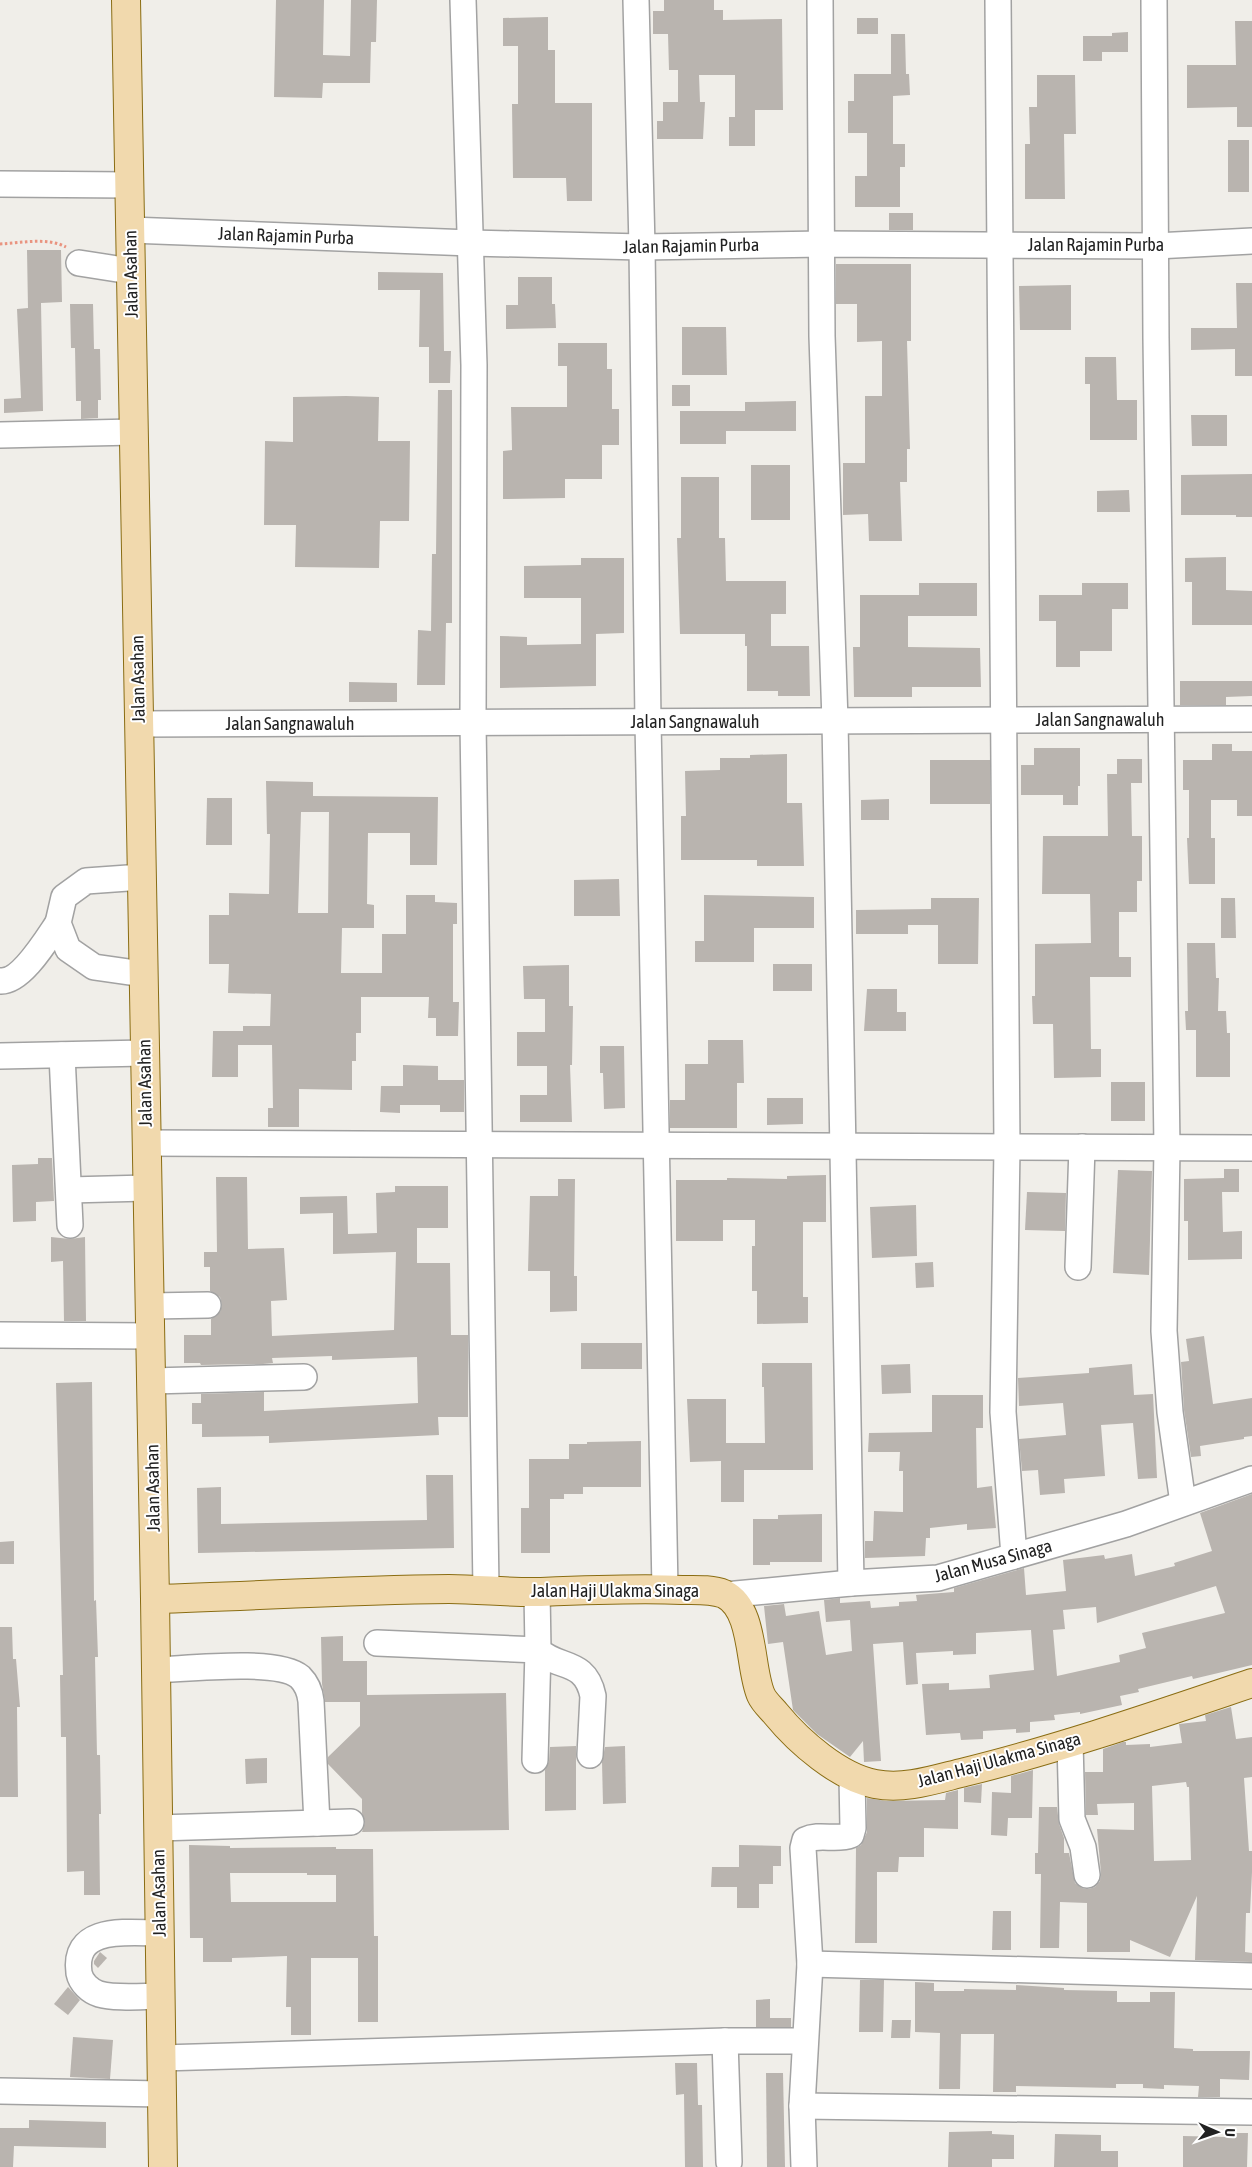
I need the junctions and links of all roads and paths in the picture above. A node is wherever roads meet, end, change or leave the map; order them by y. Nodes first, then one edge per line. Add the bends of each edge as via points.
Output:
1 (126, 0) edge
2 (463, 0) edge
3 (636, 0) edge
4 (820, 0) edge
5 (998, 0) edge
6 (1154, 0) edge
7 (0, 184) edge
8 (129, 185) junction
9 (130, 230) junction
10 (1252, 241) edge
11 (471, 243) junction
12 (0, 244) edge
13 (823, 244) junction
14 (1000, 246) junction
15 (1156, 246) junction
16 (642, 247) junction
17 (79, 263) joint
18 (130, 271) junction
19 (134, 432) junction
20 (0, 435) edge
21 (1252, 719) edge
22 (1003, 720) junction
23 (1162, 720) junction
24 (835, 721) junction
25 (648, 722) junction
26 (474, 723) junction
27 (139, 724) junction
28 (142, 877) junction
29 (58, 923) junction
30 (143, 974) junction
31 (0, 981) edge
32 (145, 1053) junction
33 (62, 1055) junction
34 (0, 1056) edge
35 (146, 1143) junction
36 (479, 1144) junction
37 (656, 1145) junction
38 (843, 1146) junction
39 (1006, 1147) junction
40 (1082, 1147) junction
41 (1167, 1148) junction
42 (1252, 1148) edge
43 (147, 1188) junction
44 (69, 1190) junction
45 (70, 1225) dead end
46 (1078, 1267) dead end
47 (208, 1305) dead end
48 (150, 1306) junction
49 (0, 1335) edge
50 (150, 1336) junction
51 (304, 1377) dead end
52 (151, 1381) junction
53 (1252, 1479) edge
54 (1183, 1503) junction
55 (1014, 1556) junction
56 (851, 1582) junction
57 (486, 1589) junction
58 (665, 1589) junction
59 (537, 1592) junction
60 (725, 1595) junction
61 (155, 1599) junction
62 (378, 1643) dead end
63 (538, 1650) junction
64 (156, 1670) junction
65 (1252, 1683) edge
66 (1070, 1742) junction
67 (590, 1756) dead end
68 (535, 1760) dead end
69 (852, 1776) junction
70 (351, 1822) dead end
71 (317, 1823) junction
72 (158, 1828) junction
73 (1087, 1875) dead end
74 (160, 1933) junction
75 (810, 1964) junction
76 (1252, 1976) edge
77 (160, 1996) junction
78 (725, 2041) junction
79 (805, 2041) junction
80 (161, 2058) junction
81 (0, 2091) edge
82 (162, 2094) junction
83 (802, 2106) junction
84 (1252, 2112) edge
85 (729, 2162) dead end
86 (163, 2167) edge
87 (804, 2167) edge

1 - 8 main road, Jalan Asahan
2 - 11 street
3 - 16 street
4 - 13 street
5 - 14 street
6 - 15 street
7 - 8 street
8 - 9 main road, Jalan Asahan
9 - 11 street, Jalan Rajamin Purba
9 - 18 main road, Jalan Asahan
10 - 15 street, Jalan Rajamin Purba
11 - 16 street, Jalan Rajamin Purba
11 - 26 street
12 - 17 path via 58,243 68,249
13 - 14 street, Jalan Rajamin Purba
13 - 16 street, Jalan Rajamin Purba
13 - 24 street via 822,336
14 - 15 street, Jalan Rajamin Purba
14 - 22 street
15 - 23 street
16 - 25 street
17 - 18 street
18 - 19 main road, Jalan Asahan
19 - 20 street
19 - 27 main road, Jalan Asahan
21 - 23 street, Jalan Sangnawaluh
22 - 23 street, Jalan Sangnawaluh
22 - 24 street, Jalan Sangnawaluh
22 - 39 street
23 - 41 street
24 - 25 street, Jalan Sangnawaluh
24 - 38 street
25 - 26 street, Jalan Sangnawaluh
25 - 37 street
26 - 27 street, Jalan Sangnawaluh
26 - 36 street
27 - 28 main road, Jalan Asahan
28 - 29 street via 86,881 64,897
28 - 30 main road, Jalan Asahan
29 - 30 street via 68,949 94,967
29 - 31 street via 22,972
30 - 32 main road, Jalan Asahan
32 - 33 street
32 - 35 main road, Jalan Asahan
33 - 34 street
33 - 44 street
35 - 36 street
35 - 43 main road, Jalan Asahan
36 - 37 street
36 - 57 street
37 - 38 street
37 - 58 street
38 - 39 street
38 - 56 street
39 - 40 street
39 - 55 street via 1003,1412
40 - 41 street
40 - 46 street
41 - 42 street
41 - 54 street via 1165,1373
43 - 44 street
43 - 48 main road, Jalan Asahan
44 - 45 street
47 - 48 street
48 - 50 main road, Jalan Asahan
49 - 50 street
50 - 52 main road, Jalan Asahan
51 - 52 street
52 - 61 main road, Jalan Asahan
53 - 54 street, Jalan Musa Sinaga
54 - 55 street, Jalan Musa Sinaga via 1126,1524
55 - 56 street, Jalan Musa Sinaga via 938,1578
56 - 60 street, Jalan Musa Sinaga
57 - 59 main road, Jalan Haji Ulakma Sinaga
57 - 61 main road, Jalan Haji Ulakma Sinaga
58 - 59 main road, Jalan Haji Ulakma Sinaga
58 - 60 main road, Jalan Haji Ulakma Sinaga
59 - 63 street
60 - 69 main road, Jalan Haji Ulakma Sinaga via 743,1616 762,1698 804,1743
61 - 64 main road, Jalan Asahan
62 - 63 street
63 - 67 street via 547,1657 573,1666 592,1687
63 - 68 street
64 - 71 street via 260,1666 284,1669 299,1677 309,1690 311,1701
64 - 72 main road, Jalan Asahan
65 - 66 main road, Jalan Haji Ulakma Sinaga
66 - 69 main road, Jalan Haji Ulakma Sinaga via 920,1783 877,1784
66 - 73 street via 1072,1819 1083,1847
69 - 75 street via 851,1835 813,1836 805,1840 805,1906
70 - 71 street
71 - 72 street
72 - 74 main road, Jalan Asahan
74 - 77 main road, Jalan Asahan
74 - 77 street via 95,1936 81,1952 79,1972 86,1985 101,1994
75 - 76 street
75 - 79 street
77 - 80 main road, Jalan Asahan
78 - 79 street
78 - 80 street
78 - 85 street
79 - 83 street
80 - 82 main road, Jalan Asahan
81 - 82 street
82 - 86 main road, Jalan Asahan
83 - 84 street
83 - 87 street

